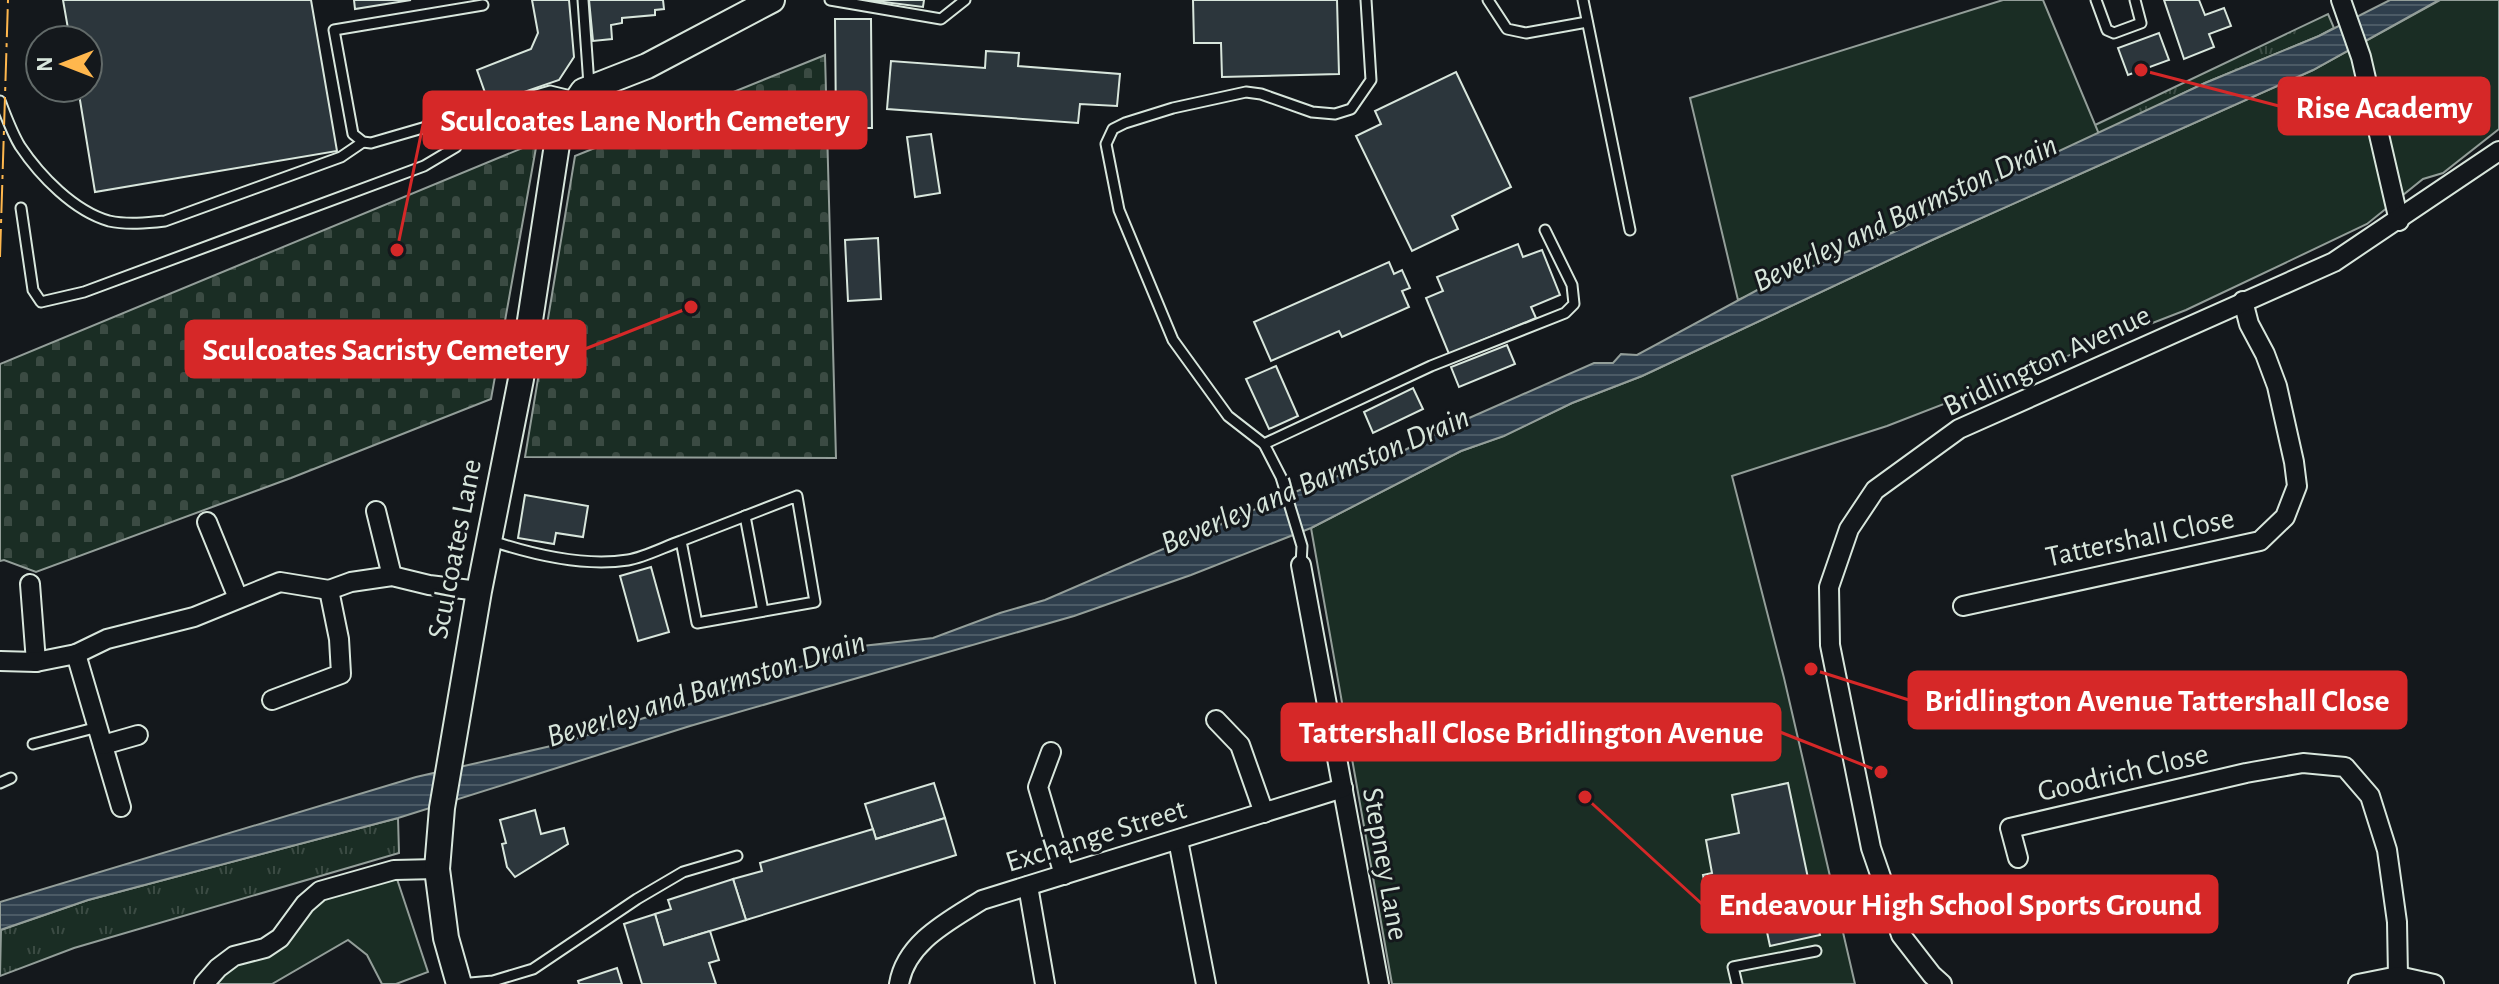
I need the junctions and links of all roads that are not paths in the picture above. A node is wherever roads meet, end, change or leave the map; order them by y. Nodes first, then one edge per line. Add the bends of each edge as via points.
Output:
1 (583, 0) edge
2 (772, 0) edge
3 (830, 0) edge
4 (965, 0) edge
5 (1366, 0) edge
6 (1488, 0) edge
7 (1583, 0) edge
8 (2096, 0) edge
9 (2135, 0) edge
10 (2341, 0) edge
11 (483, 5) dead end
12 (1587, 22) junction
13 (584, 93) junction
14 (0, 101) edge
15 (472, 114) junction
16 (363, 142) junction
17 (2499, 151) edge
18 (21, 208) dead end
19 (2399, 221) junction
20 (1545, 230) dead end
21 (1630, 230) dead end
22 (2243, 301) junction
23 (1264, 444) junction
24 (376, 511) dead end
25 (745, 516) junction
26 (207, 522) dead end
27 (489, 540) junction
28 (681, 541) junction
29 (1301, 565) joint
30 (392, 576) junction
31 (30, 584) dead end
32 (329, 590) junction
33 (479, 591) junction
34 (238, 598) junction
35 (1963, 606) dead end
36 (763, 611) junction
37 (76, 654) junction
38 (0, 661) edge
39 (36, 662) junction
40 (272, 700) dead end
41 (1216, 720) dead end
42 (98, 727) junction
43 (138, 735) dead end
44 (33, 744) dead end
45 (103, 745) junction
46 (1051, 752) dead end
47 (11, 778) dead end
48 (0, 783) edge
49 (1343, 788) junction
50 (121, 807) dead end
51 (1264, 813) junction
52 (1178, 840) junction
53 (737, 856) dead end
54 (2018, 858) dead end
55 (437, 869) junction
56 (1064, 875) junction
57 (1028, 886) junction
58 (1816, 951) dead end
59 (2398, 976) junction
60 (204, 984) edge
61 (459, 984) edge
62 (899, 984) edge
63 (1045, 984) edge
64 (1206, 984) edge
65 (1379, 984) edge
66 (1737, 984) edge
67 (1942, 984) edge
68 (2358, 984) edge
69 (2434, 984) edge

1 - 13 lane
2 - 13 street
3 - 4 lane via 941,19
5 - 23 lane via 1371,80 1351,109 1312,112 1261,94 1233,93 1125,123 1113,129 1106,144 1119,210 1173,340 1228,416
6 - 12 lane via 1507,29 1526,33
7 - 12 lane
8 - 9 lane via 2107,30 2114,33 2141,23
10 - 19 street via 2361,57
11 - 16 lane via 334,30 353,134
12 - 21 lane
13 - 15 lane via 550,91
13 - 27 street, Sculcoates Lane via 560,125 521,379
14 - 16 lane via 20,145 56,188 110,221 165,221 341,157
15 - 16 lane
15 - 18 lane via 456,147 424,166 84,292 41,302 33,290
17 - 19 street, Bridlington Avenue
19 - 22 street, Bridlington Avenue via 2334,262
20 - 23 lane via 1572,285 1574,304 1565,313 1431,366
22 - 35 street, Tattershall Close via 2277,386 2294,462 2297,486 2285,517 2260,541
22 - 67 street, Bridlington Avenue via 1959,429 1875,490 1849,529 1829,587 1830,645 1871,848 1901,935
23 - 29 lane via 1281,477 1302,546
24 - 30 street
25 - 28 lane
25 - 36 lane
25 - 36 lane via 797,496 815,602
26 - 34 street
27 - 28 lane via 574,560 628,560
27 - 33 street, Sculcoates Lane
28 - 36 lane via 697,623
29 - 49 street, Stepney Lane
30 - 32 street
30 - 33 street
31 - 39 street
32 - 34 street via 280,582
32 - 40 street via 341,674
33 - 55 street, Sculcoates Lane via 451,747
34 - 37 street via 194,617 107,639
37 - 39 street
37 - 42 street
38 - 39 street
41 - 51 street via 1240,745
42 - 44 lane
42 - 45 street
43 - 45 street
45 - 50 street
46 - 56 street via 1038,787
47 - 48 lane
49 - 51 street, Exchange Street
49 - 65 street, Stepney Lane
51 - 52 street, Exchange Street
52 - 56 street, Exchange Street
52 - 64 street
53 - 61 lane via 683,872 533,969
54 - 59 street, Goodrich Close via 2010,828 2246,773 2303,763 2345,767 2370,796 2387,850
55 - 60 street via 394,870 320,891 280,938 234,956
55 - 61 street, Sculcoates Lane via 446,938
56 - 57 street, Exchange Street
57 - 62 street, Exchange Street via 982,900 931,932 902,968
57 - 63 street
58 - 66 lane via 1733,967
59 - 68 street
59 - 69 street

